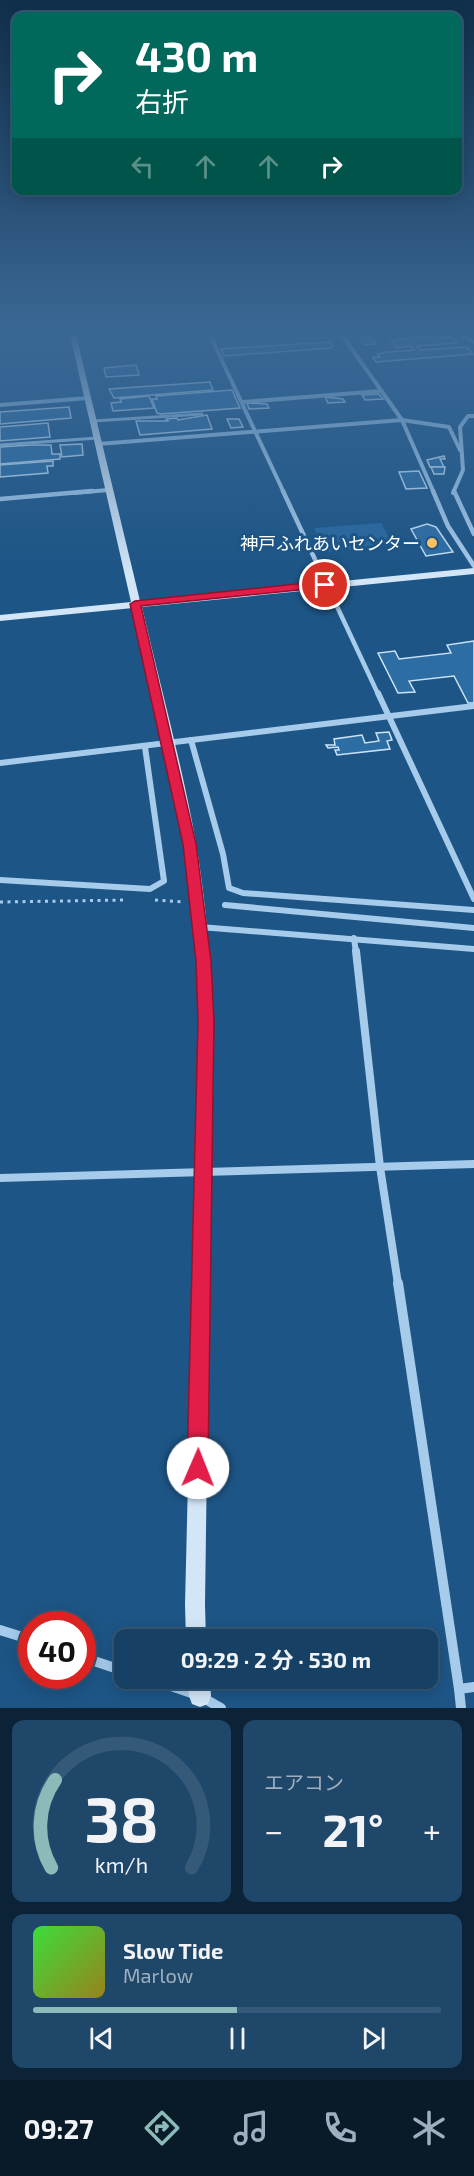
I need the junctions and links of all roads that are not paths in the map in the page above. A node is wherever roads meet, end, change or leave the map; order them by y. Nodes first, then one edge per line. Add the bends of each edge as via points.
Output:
1 (91, 415) edge
2 (192, 415) edge
3 (248, 415) edge
4 (398, 415) edge
5 (474, 416) edge
6 (402, 420) junction
7 (93, 422) junction
8 (255, 432) junction
9 (97, 441) junction
10 (0, 445) edge
11 (460, 450) junction
12 (108, 490) junction
13 (0, 499) edge
14 (474, 534) edge
15 (474, 566) edge
16 (474, 571) edge
17 (325, 585) junction
18 (135, 604) junction
19 (0, 618) edge
20 (474, 706) edge
21 (388, 717) junction
22 (191, 740) junction
23 (169, 743) junction
24 (145, 747) junction
25 (0, 764) edge
26 (0, 880) edge
27 (474, 899) edge
28 (225, 905) dead end
29 (474, 910) edge
30 (200, 927) junction
31 (474, 928) edge
32 (354, 938) junction
33 (474, 949) edge
34 (474, 1164) edge
35 (380, 1167) junction
36 (204, 1171) junction
37 (0, 1178) edge
38 (196, 1629) edge
39 (0, 1630) edge
40 (18, 1636) edge
41 (96, 1662) edge
42 (114, 1668) edge
43 (474, 1687) edge
44 (184, 1689) edge
45 (459, 1689) junction
46 (201, 1694) edge
47 (221, 1708) edge
48 (461, 1708) edge

1 - 7 street
2 - 7 lane
3 - 8 street
4 - 6 street
5 - 11 street via 468,416 460,427
6 - 8 street
6 - 11 street via 449,427
6 - 15 street via 448,526
7 - 9 street
8 - 9 street
8 - 17 street
9 - 10 lane
9 - 12 street
11 - 14 street via 463,470 453,493
12 - 13 street
12 - 18 street
16 - 17 street
17 - 18 street
17 - 21 street
18 - 19 street
18 - 23 street
20 - 21 street
21 - 22 street
21 - 27 street
22 - 23 street
22 - 29 street via 229,888 243,894
23 - 24 street
23 - 30 street via 190,844
24 - 25 street
24 - 26 street via 164,881 150,889
28 - 31 street
30 - 32 street
30 - 36 street via 206,1021
32 - 33 street
32 - 35 street
34 - 35 street
35 - 36 street
35 - 45 street
36 - 37 street
36 - 38 street
39 - 40 street
41 - 42 street
43 - 45 street
44 - 46 street
45 - 48 street
46 - 47 street

